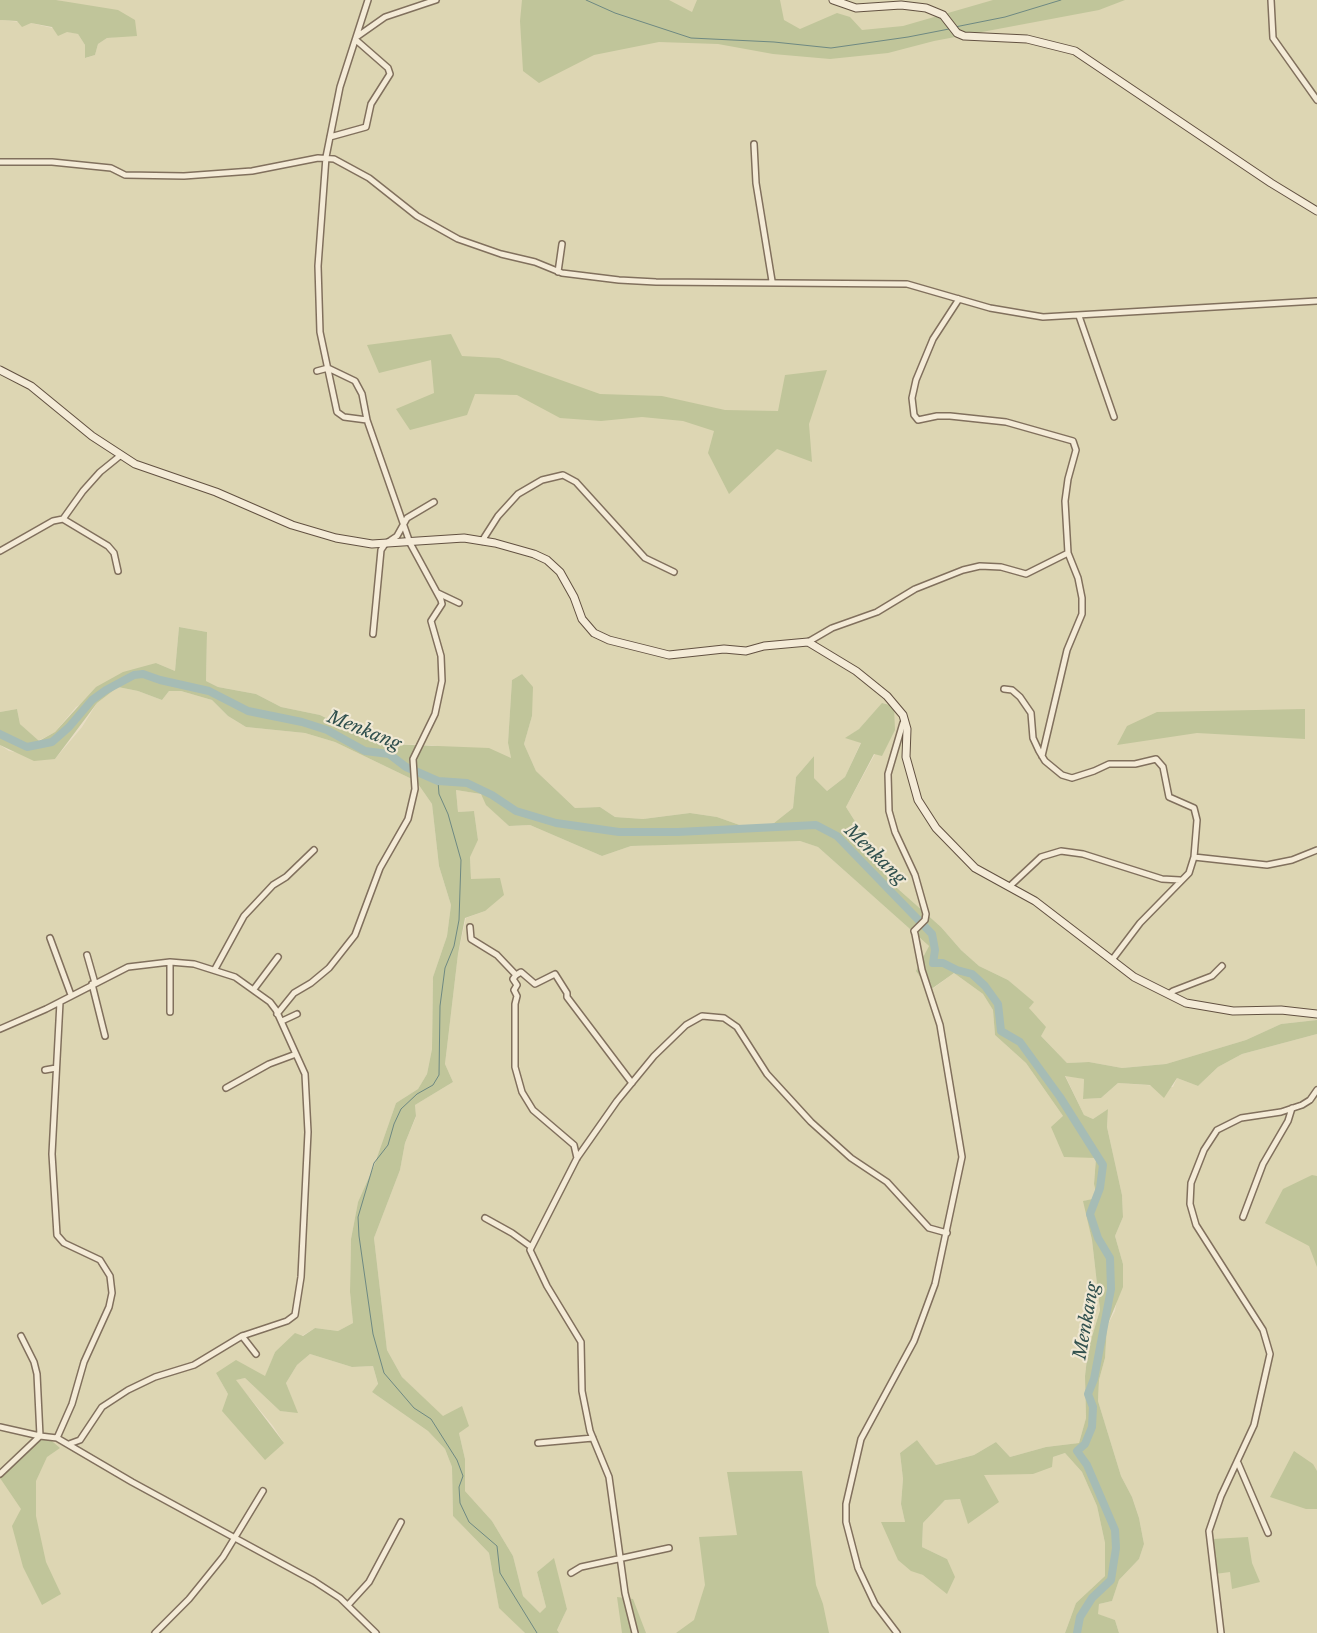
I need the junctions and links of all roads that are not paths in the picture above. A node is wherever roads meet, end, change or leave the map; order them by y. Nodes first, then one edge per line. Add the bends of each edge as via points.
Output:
1 (368, 0) edge
2 (436, 0) edge
3 (833, 0) edge
4 (1271, 0) edge
5 (357, 38) junction
6 (1317, 100) edge
7 (330, 137) junction
8 (754, 144) dead end
9 (326, 157) junction
10 (0, 162) edge
11 (1317, 211) edge
12 (562, 244) dead end
13 (558, 272) junction
14 (772, 281) junction
15 (959, 299) junction
16 (1317, 301) edge
17 (1079, 316) junction
18 (328, 368) junction
19 (0, 370) edge
20 (317, 371) dead end
21 (1114, 417) dead end
22 (366, 420) junction
23 (121, 455) junction
24 (434, 502) dead end
25 (63, 519) junction
26 (403, 521) junction
27 (482, 540) junction
28 (410, 543) junction
29 (385, 544) junction
30 (0, 551) edge
31 (1068, 553) junction
32 (118, 571) dead end
33 (674, 572) dead end
34 (438, 592) junction
35 (460, 603) dead end
36 (372, 634) dead end
37 (808, 642) junction
38 (1004, 689) dead end
39 (903, 715) junction
40 (1042, 756) junction
41 (314, 850) dead end
42 (1317, 850) edge
43 (1194, 858) junction
44 (1182, 879) junction
45 (1010, 886) junction
46 (470, 927) dead end
47 (50, 938) dead end
48 (87, 955) dead end
49 (278, 957) dead end
50 (1112, 960) junction
51 (170, 962) junction
52 (1222, 966) dead end
53 (215, 969) junction
54 (516, 975) junction
55 (93, 983) junction
56 (254, 989) junction
57 (1169, 994) junction
58 (71, 995) junction
59 (60, 1002) junction
60 (170, 1012) dead end
61 (277, 1014) junction
62 (297, 1014) dead end
63 (1317, 1014) edge
64 (282, 1021) junction
65 (0, 1030) edge
66 (105, 1036) dead end
67 (296, 1054) junction
68 (56, 1068) junction
69 (45, 1070) dead end
70 (632, 1083) junction
71 (226, 1088) dead end
72 (1317, 1090) edge
73 (1292, 1108) junction
74 (577, 1158) junction
75 (485, 1218) dead end
76 (1243, 1218) dead end
77 (947, 1233) junction
78 (530, 1246) junction
79 (20, 1336) dead end
80 (242, 1336) junction
81 (256, 1354) dead end
82 (0, 1427) edge
83 (40, 1436) junction
84 (57, 1438) junction
85 (593, 1438) junction
86 (538, 1443) dead end
87 (69, 1444) junction
88 (1238, 1463) junction
89 (0, 1474) edge
90 (263, 1491) dead end
91 (401, 1522) dead end
92 (1268, 1533) dead end
93 (235, 1539) junction
94 (669, 1548) dead end
95 (621, 1559) junction
96 (571, 1573) dead end
97 (348, 1605) junction
98 (155, 1633) edge
99 (376, 1633) edge
100 (636, 1633) edge
101 (897, 1633) edge
102 (1220, 1633) edge

1 - 5 street
2 - 5 street via 384,17
3 - 11 street via 856,8 926,8 943,15 957,33 964,36 1028,39 1075,51
4 - 6 street via 1273,38
5 - 7 street via 340,87
5 - 7 street via 388,68 390,74 370,104 366,127
7 - 9 street
8 - 14 street via 756,183
9 - 10 street via 230,174 184,176 125,175 111,168 52,162
9 - 13 street via 358,170 417,216 442,231 484,249 535,262
9 - 18 street via 318,298 320,332
12 - 13 street
13 - 14 street via 642,281
14 - 15 street via 907,284
15 - 17 street via 1024,315
15 - 31 street via 933,339 916,380 912,398 914,415 918,420 950,416 1006,422 1073,441 1076,450 1065,501
16 - 17 street
17 - 21 street
18 - 20 street
18 - 22 street via 351,378 358,385 364,400
18 - 22 street via 339,414
19 - 23 street via 46,397 92,436
22 - 26 street
23 - 25 street via 100,472
23 - 29 street via 140,466 192,482 299,527 336,538
24 - 26 street
25 - 30 street via 53,521
25 - 32 street via 108,546 114,553
26 - 28 street
26 - 29 street via 397,536
27 - 28 street via 464,538
27 - 33 street via 518,494 542,480 563,475 576,482 645,558
27 - 37 street via 547,560 565,580 582,619 598,636 609,640 669,656
28 - 29 street
28 - 34 street
29 - 36 street via 380,557
31 - 37 street via 1026,574 1001,567 980,566 963,570 915,589 877,612 832,628
31 - 40 street via 1078,578 1082,614 1067,650
34 - 35 street
34 - 61 street via 442,604 431,621 441,656 442,681 436,714 417,748 413,766 415,789 408,819 380,868 355,935 329,968 294,993
37 - 39 street via 856,671 887,696
38 - 40 street via 1012,690 1020,697 1031,713 1033,738
39 - 45 street via 907,729 909,772 918,800 927,815 975,868
39 - 77 street via 903,729 888,774 887,795 892,822 912,867 926,914 914,934 940,1025 961,1150 962,1164
40 - 43 street via 1050,766 1070,778 1109,764 1135,764 1150,759 1159,761 1170,797 1194,808
41 - 53 street via 273,885 244,916
42 - 43 street via 1267,866
43 - 44 street via 1189,873
44 - 45 street via 1162,880 1083,854 1061,851 1041,858
44 - 50 street via 1140,922
45 - 50 street via 1035,901
46 - 54 street via 471,939 497,955
47 - 58 street
48 - 55 street
49 - 56 street
50 - 57 street via 1134,977
51 - 53 street
51 - 55 street via 131,966
51 - 60 street
52 - 57 street via 1212,976
53 - 56 street
54 - 70 street via 522,972 537,984 555,974 567,998
54 - 74 street via 513,978 517,985 514,990 517,996 514,1004 514,1055 517,1080 533,1110 574,1145
55 - 58 street
55 - 66 street
56 - 61 street via 270,1002
57 - 63 street via 1198,1007
58 - 59 street
59 - 65 street
59 - 68 street
61 - 64 street
62 - 64 street
64 - 67 street
67 - 71 street via 269,1064
67 - 80 street via 305,1074 308,1116 298,1302 295,1315 287,1321
68 - 69 street
68 - 84 street via 52,1154 57,1235 64,1244 100,1260 110,1276 112,1293 109,1308 84,1362 72,1404
70 - 74 street
70 - 77 street via 654,1056 693,1019 702,1016 724,1018 736,1027 767,1074 811,1122 851,1158 888,1182 929,1228
72 - 73 street via 1307,1103
73 - 76 street via 1263,1164
73 - 88 street via 1241,1118 1217,1130 1204,1150 1191,1183 1190,1204 1196,1225 1258,1321 1270,1348 1256,1419
74 - 78 street
75 - 78 street
77 - 101 street via 935,1284 918,1331 858,1447 846,1504 846,1522 858,1568 875,1604
78 - 85 street via 530,1254 581,1342 580,1382
79 - 83 street via 37,1374
80 - 81 street
80 - 87 street via 194,1365 155,1377 118,1396 97,1413 80,1440
82 - 83 street
83 - 84 street
83 - 89 street
84 - 87 street
85 - 86 street
85 - 95 street via 608,1473
87 - 93 street
88 - 92 street
88 - 102 street via 1208,1531
90 - 93 street
91 - 97 street via 369,1582
93 - 97 street via 314,1581
93 - 98 street via 189,1599
94 - 95 street
95 - 96 street via 580,1567
95 - 100 street via 628,1609
97 - 99 street

